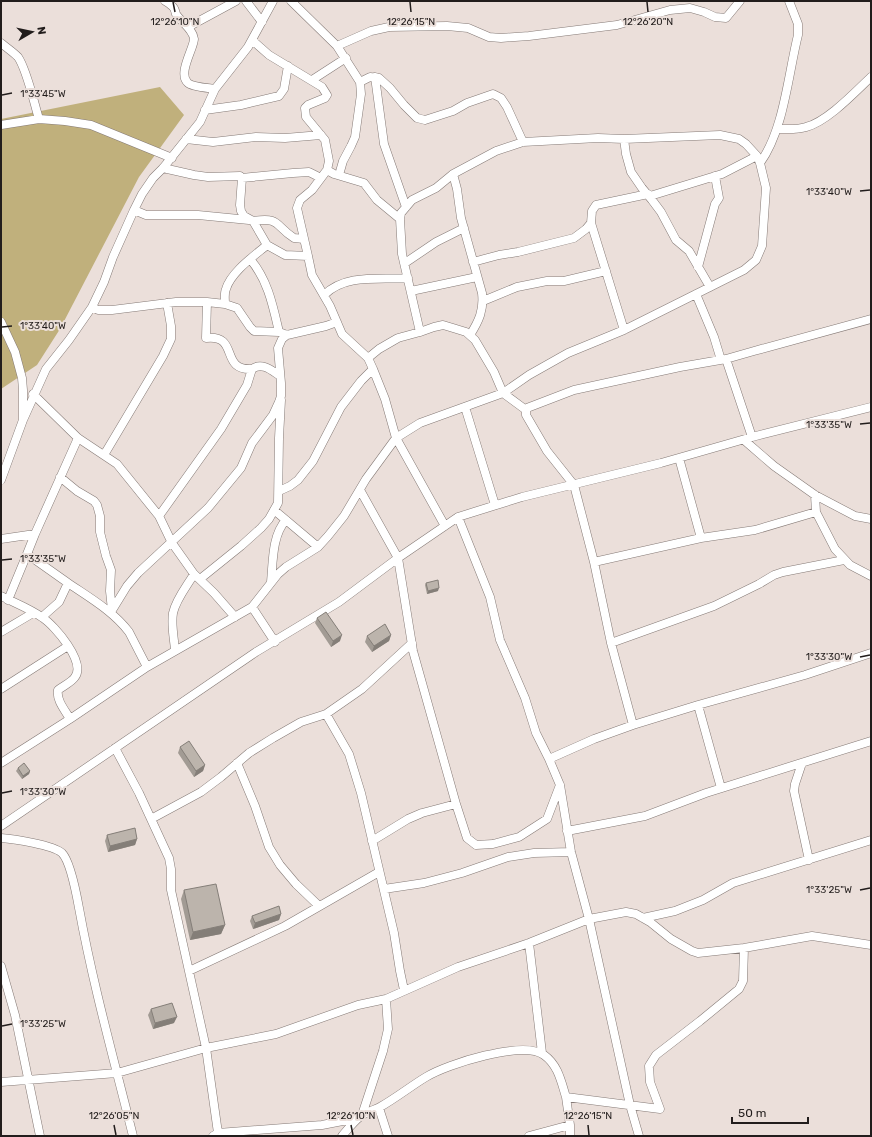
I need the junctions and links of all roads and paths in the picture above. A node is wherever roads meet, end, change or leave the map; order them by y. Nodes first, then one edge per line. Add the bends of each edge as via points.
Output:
1 (165, 1) edge
2 (236, 1) edge
3 (246, 1) edge
4 (273, 1) edge
5 (291, 1) edge
6 (740, 1) edge
7 (789, 1) edge
8 (262, 22) junction
9 (188, 28) junction
10 (252, 40) junction
11 (1, 43) edge
12 (337, 46) junction
13 (346, 58) junction
14 (288, 66) junction
15 (375, 77) junction
16 (871, 77) edge
17 (312, 80) junction
18 (360, 82) junction
19 (215, 89) junction
20 (205, 110) junction
21 (39, 119) junction
22 (1, 125) edge
23 (778, 129) junction
24 (321, 135) junction
25 (186, 139) junction
26 (624, 139) junction
27 (523, 142) junction
28 (172, 158) junction
29 (758, 160) junction
30 (163, 168) junction
31 (327, 170) junction
32 (453, 174) junction
33 (339, 175) junction
34 (715, 176) junction
35 (242, 178) junction
36 (321, 178) junction
37 (649, 195) junction
38 (406, 207) junction
39 (134, 210) junction
40 (400, 219) junction
41 (251, 221) junction
42 (591, 223) junction
43 (464, 228) junction
44 (304, 238) junction
45 (267, 245) junction
46 (308, 256) junction
47 (250, 259) junction
48 (474, 262) junction
49 (405, 263) junction
50 (698, 267) junction
51 (606, 270) junction
52 (477, 277) junction
53 (408, 278) junction
54 (710, 287) junction
55 (411, 291) junction
56 (696, 294) junction
57 (324, 295) junction
58 (483, 301) junction
59 (207, 302) junction
60 (167, 303) junction
61 (225, 304) junction
62 (92, 307) junction
63 (871, 320) edge
64 (1, 322) edge
65 (337, 322) junction
66 (624, 330) junction
67 (279, 332) junction
68 (420, 332) junction
69 (287, 335) junction
70 (470, 335) junction
71 (368, 358) junction
72 (724, 360) junction
73 (252, 369) junction
74 (373, 369) junction
75 (280, 376) junction
76 (503, 393) junction
77 (33, 394) junction
78 (281, 396) junction
79 (465, 407) junction
80 (871, 407) edge
81 (526, 410) junction
82 (23, 420) junction
83 (78, 438) junction
84 (396, 438) junction
85 (748, 439) junction
86 (104, 455) junction
87 (679, 458) junction
88 (60, 477) junction
89 (1, 480) edge
90 (574, 485) junction
91 (360, 490) junction
92 (279, 491) junction
93 (815, 495) junction
94 (495, 505) junction
95 (274, 510) junction
96 (816, 512) junction
97 (160, 516) junction
98 (458, 517) junction
99 (871, 519) edge
100 (286, 520) junction
101 (445, 526) junction
102 (34, 534) junction
103 (701, 538) junction
104 (1, 539) edge
105 (172, 543) junction
106 (318, 547) junction
107 (27, 554) junction
108 (398, 558) junction
109 (844, 560) junction
110 (594, 562) junction
111 (197, 576) junction
112 (871, 576) edge
113 (271, 582) junction
114 (68, 583) junction
115 (4, 598) edge
116 (252, 607) junction
117 (111, 611) junction
118 (33, 613) junction
119 (42, 617) junction
120 (235, 617) junction
121 (1, 632) edge
122 (275, 642) junction
123 (412, 643) junction
124 (611, 643) junction
125 (68, 646) junction
126 (175, 650) junction
127 (871, 653) edge
128 (146, 667) junction
129 (1, 689) edge
130 (698, 705) junction
131 (326, 714) junction
132 (70, 719) junction
133 (633, 725) junction
134 (871, 741) edge
135 (115, 748) junction
136 (549, 759) junction
137 (1, 763) edge
138 (237, 763) junction
139 (802, 763) junction
140 (560, 784) junction
141 (721, 788) junction
142 (456, 804) junction
143 (151, 818) junction
144 (1, 826) edge
145 (567, 831) junction
146 (1, 838) edge
147 (871, 840) edge
148 (372, 841) junction
149 (571, 852) junction
150 (809, 860) junction
151 (380, 872) junction
152 (384, 889) junction
153 (319, 906) junction
154 (643, 918) junction
155 (589, 919) junction
156 (529, 943) junction
157 (871, 945) edge
158 (744, 948) junction
159 (1, 966) edge
160 (189, 971) junction
161 (404, 990) junction
162 (386, 999) junction
163 (206, 1048) junction
164 (542, 1054) junction
165 (117, 1073) junction
166 (28, 1081) junction
167 (1, 1082) edge
168 (566, 1097) junction
169 (630, 1105) junction
170 (379, 1108) junction
171 (360, 1117) junction
172 (570, 1125) junction
173 (216, 1134) edge
174 (40, 1136) edge
175 (133, 1136) edge
176 (342, 1136) edge
177 (388, 1136) edge
178 (529, 1136) edge
179 (570, 1136) edge
180 (639, 1136) edge

1 - 9 street via 173,6
2 - 9 street
3 - 8 street
4 - 8 street
5 - 12 street
6 - 12 street via 726,18 690,8 670,10 617,25 501,38 489,37 468,28 390,27 371,31
7 - 23 street via 798,24 798,35
8 - 10 street
9 - 19 street via 194,40 185,69 186,80 191,85
10 - 14 street via 269,55
10 - 19 street
11 - 21 street via 19,59
12 - 13 street
13 - 17 street
13 - 18 street
14 - 17 street
14 - 20 street via 284,89 279,96
15 - 18 street
15 - 27 street via 390,88 417,118 425,120 452,112 467,103 493,94 501,98 507,107
15 - 38 street via 384,144
16 - 23 street via 816,124 797,129
17 - 24 street via 322,87 327,95 305,108 306,117
18 - 33 street via 361,94 355,136
19 - 20 street
20 - 25 street via 200,122
21 - 22 street
21 - 28 street via 91,125
23 - 29 street via 768,153
24 - 25 street via 256,137 213,142
24 - 31 street via 327,148
25 - 28 street
26 - 27 street
26 - 29 street via 720,135 739,139
26 - 37 street via 631,172
27 - 32 street via 496,151
28 - 30 street
29 - 34 street
29 - 54 street via 766,188 762,246 756,260 744,270
30 - 35 street via 201,176
30 - 39 street via 153,178
31 - 33 street
31 - 36 street
32 - 38 street via 436,188 412,200
32 - 43 street
33 - 40 street via 364,183 377,200
34 - 37 street
34 - 50 street via 719,198 715,204
35 - 36 street via 293,172 309,172
35 - 41 street via 240,205 244,216
36 - 44 street via 300,200 297,208
37 - 42 street via 596,205
37 - 50 street via 676,240 689,251
38 - 40 street
39 - 41 street via 146,215 198,215
39 - 62 street
40 - 49 street
41 - 44 street via 270,220 294,238
41 - 45 street
42 - 48 street via 570,240
42 - 51 street
43 - 48 street
43 - 49 street via 436,242
44 - 46 street
45 - 46 street via 286,255
45 - 47 street
46 - 57 street via 312,275
47 - 61 street via 231,277 225,289
47 - 67 street via 257,267 268,290
48 - 52 street
49 - 53 street
50 - 54 street
51 - 58 street via 564,281 547,281 517,287
51 - 66 street
52 - 55 street
52 - 58 street
53 - 55 street
53 - 57 street via 361,279 332,288
54 - 56 street
55 - 68 street
56 - 66 street
56 - 72 street
57 - 65 street
58 - 70 street via 482,314
59 - 60 street
59 - 61 street
59 - 73 street via 206,338 215,337 221,340 237,367 244,370
60 - 62 street via 112,310 98,310
60 - 86 street via 171,339
61 - 67 street via 237,308 254,331
62 - 77 street via 46,369
63 - 72 street
64 - 82 street via 15,352 22,378
65 - 69 street
65 - 71 street via 342,334
66 - 76 street via 568,353
67 - 69 street
68 - 70 street via 443,325
68 - 71 street via 398,338
69 - 75 street via 278,348
70 - 76 street via 494,372
71 - 74 street
72 - 81 street via 574,390
72 - 85 street
73 - 75 street via 258,366 267,367
73 - 97 street via 247,385 221,430
74 - 84 street
74 - 92 street via 341,407 313,461 298,480
75 - 78 street
76 - 79 street
76 - 81 street
77 - 82 street
77 - 83 street
78 - 92 street
78 - 105 street via 273,415 252,443 241,468 208,508
79 - 84 street via 420,423
79 - 94 street
80 - 85 street
81 - 90 street via 526,415 547,451
82 - 89 street
83 - 86 street
83 - 88 street
84 - 91 street
84 - 101 street
85 - 87 street
85 - 93 street via 774,466
86 - 97 street via 117,464
87 - 90 street
87 - 103 street
88 - 102 street
88 - 117 street via 97,505 100,532 111,570
90 - 94 street
90 - 110 street
91 - 106 street via 344,516
91 - 108 street
92 - 95 street via 278,503
93 - 96 street
93 - 99 street via 855,516
94 - 98 street
95 - 100 street
95 - 111 street via 261,528 241,546
96 - 103 street via 756,530
96 - 109 street via 834,549
97 - 105 street
98 - 101 street
98 - 136 street via 490,597 500,640 525,698 536,733
100 - 106 street
100 - 113 street via 277,536
101 - 108 street
102 - 104 street
102 - 107 street
103 - 110 street
105 - 111 street
105 - 117 street via 138,573
106 - 113 street via 286,568
107 - 114 street
107 - 115 street
108 - 122 street via 339,602
108 - 123 street
109 - 112 street
109 - 124 street via 774,575 714,606
110 - 124 street
111 - 120 street
111 - 126 street via 173,612
113 - 116 street
114 - 117 street
114 - 119 street via 59,602
115 - 118 street
116 - 120 street
116 - 122 street
117 - 128 street via 129,632
118 - 119 street
118 - 121 street
119 - 125 street
120 - 126 street
122 - 135 street
123 - 131 street via 362,689
123 - 142 street
124 - 133 street
125 - 129 street
125 - 132 street via 78,670 75,678 57,692
126 - 128 street
127 - 130 street via 805,675
128 - 132 street
130 - 133 street
130 - 141 street
131 - 138 street via 301,722
131 - 148 street via 349,754
132 - 137 street
133 - 136 street
134 - 139 street
135 - 143 street
135 - 144 street
136 - 140 street
138 - 143 street via 201,792
138 - 153 street via 269,847 296,884
139 - 141 street
139 - 150 street via 794,791
140 - 142 street via 547,819 520,837 494,844 476,845 467,838
140 - 145 street
141 - 145 street via 645,816
142 - 148 street via 408,818
143 - 160 street via 169,858 171,890
145 - 149 street
146 - 165 street via 56,849 66,858
147 - 150 street
148 - 151 street
149 - 152 street via 508,857 424,883
149 - 155 street
150 - 154 street via 733,883 703,900 675,911
151 - 152 street
151 - 153 street
152 - 161 street
153 - 160 street via 285,926
154 - 155 street via 626,912
154 - 158 street via 671,939 698,953
155 - 156 street
155 - 169 street
156 - 161 street
156 - 164 street
157 - 158 street via 812,936
158 - 169 street via 743,981 739,989 656,1055 649,1066 650,1082 660,1109
159 - 166 street via 15,1015
160 - 163 street
161 - 162 street
162 - 163 street via 358,1005 276,1034
162 - 171 street via 388,1029
163 - 165 street
163 - 173 street
164 - 168 street via 556,1068
164 - 170 street via 519,1050 507,1051 459,1064 428,1076
165 - 166 street
165 - 175 street
166 - 167 street
166 - 174 street
168 - 169 street
168 - 172 street
169 - 180 street
170 - 171 street
170 - 177 street
171 - 173 street via 322,1125
171 - 176 street
172 - 178 street
172 - 179 street

